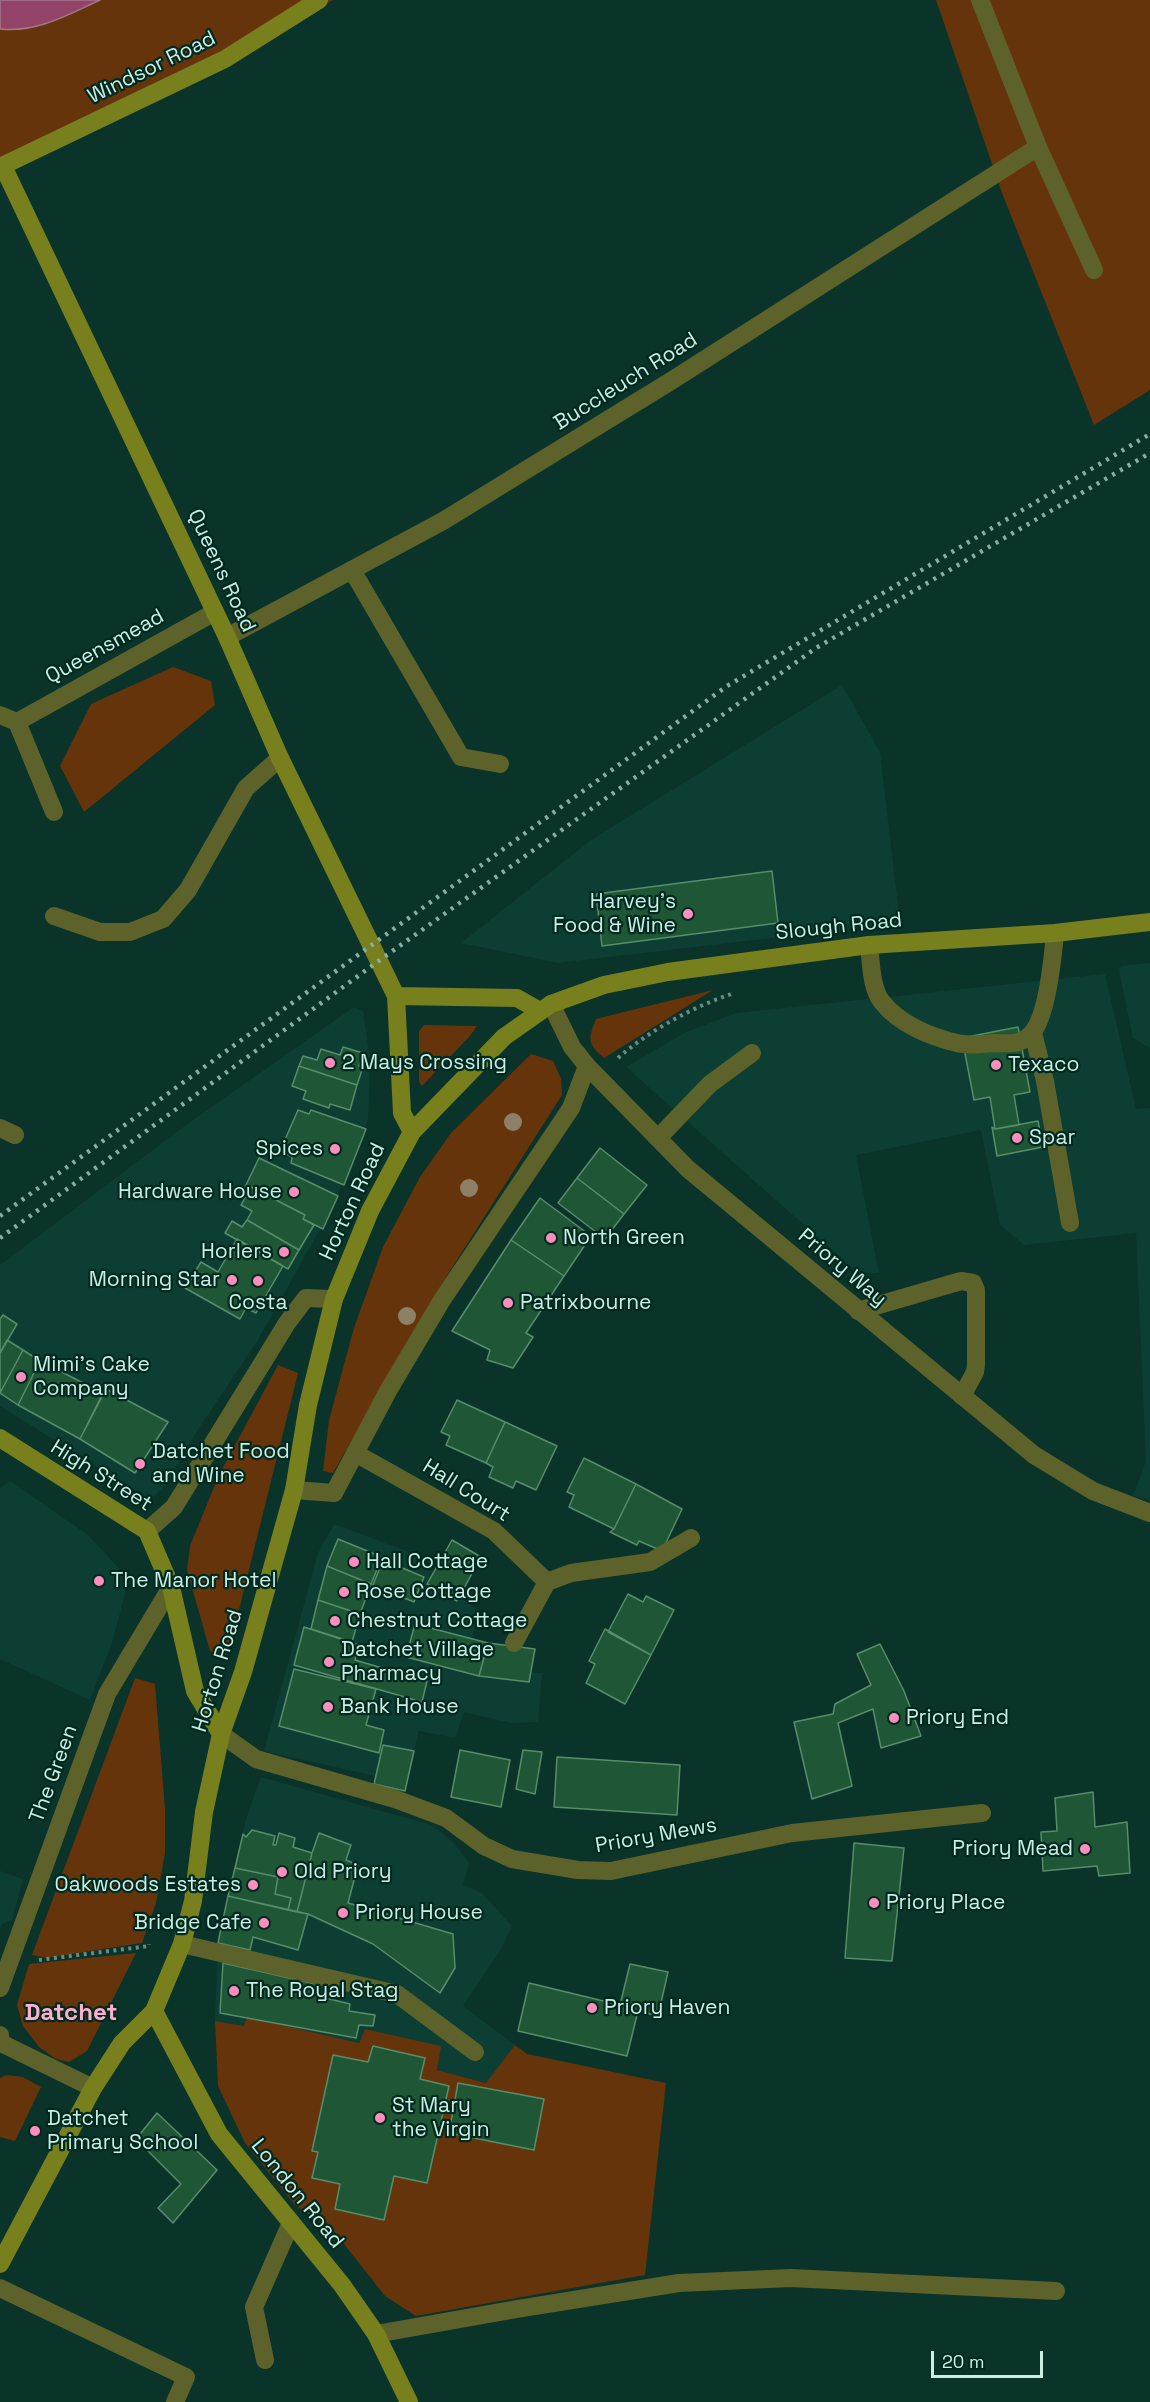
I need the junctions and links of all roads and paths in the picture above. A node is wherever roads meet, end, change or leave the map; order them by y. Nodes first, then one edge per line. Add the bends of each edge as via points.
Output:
1 (319, 0) edge
2 (980, 0) edge
3 (1038, 147) junction
4 (1, 166) edge
5 (1094, 270) dead end
6 (352, 570) junction
7 (215, 612) junction
8 (227, 637) junction
9 (0, 715) edge
10 (17, 722) junction
11 (280, 758) junction
12 (500, 764) dead end
13 (54, 812) dead end
14 (54, 916) dead end
15 (1150, 922) edge
16 (1055, 933) junction
17 (869, 945) junction
18 (746, 961) junction
19 (396, 996) junction
20 (545, 1008) junction
21 (1033, 1033) junction
22 (752, 1053) dead end
23 (593, 1072) junction
24 (412, 1132) junction
25 (658, 1138) junction
26 (1070, 1222) dead end
27 (334, 1299) junction
28 (858, 1311) junction
29 (962, 1396) junction
30 (0, 1438) edge
31 (355, 1453) junction
32 (294, 1490) junction
33 (1150, 1513) edge
34 (147, 1531) junction
35 (692, 1538) dead end
36 (547, 1582) junction
37 (171, 1587) junction
38 (514, 1643) dead end
39 (221, 1734) junction
40 (982, 1813) dead end
41 (152, 1936) dead end
42 (182, 1944) junction
43 (9, 1964) junction
44 (0, 1988) edge
45 (154, 2011) junction
46 (0, 2040) edge
47 (475, 2052) dead end
48 (93, 2088) junction
49 (291, 2223) junction
50 (1, 2260) edge
51 (0, 2289) edge
52 (1056, 2290) dead end
53 (376, 2334) junction
54 (265, 2360) dead end
55 (175, 2402) edge
56 (409, 2402) edge

1 - 4 main road, Windsor Road via 225,59
2 - 3 street
3 - 5 street
3 - 6 street, Buccleuch Road via 671,381 443,521
4 - 7 main road, Queens Road
6 - 8 street, Buccleuch Road
6 - 12 street via 461,757
7 - 8 main road, Queens Road
7 - 10 street, Queensmead
8 - 11 main road, Queens Road
9 - 10 street
10 - 13 street
11 - 14 street via 246,788 188,890 163,919 130,932 100,932
11 - 19 main road, Queens Road
15 - 16 main road, Slough Road
16 - 17 main road, Slough Road
16 - 21 street via 1049,981
17 - 18 main road, Slough Road
17 - 21 street via 881,1001 920,1031 958,1044 1021,1043
18 - 20 main road, Slough Road via 604,985
18 - 23 path via 734,993 672,1021
19 - 20 main road via 518,998
19 - 24 main road, Queens Road via 402,1113
20 - 23 street, Priory Way
20 - 24 main road, Horton Road via 504,1037
21 - 26 street
22 - 25 street via 710,1084
23 - 25 street, Priory Way
23 - 31 street via 442,1300
24 - 27 main road, Horton Road via 370,1211
25 - 28 street, Priory Way via 687,1169
27 - 32 main road, Horton Road via 308,1405
27 - 34 street via 306,1298 174,1507
28 - 29 street, Priory Way
28 - 29 street via 961,1281 973,1284 977,1352 975,1372
29 - 33 street, Priory Way via 1034,1455 1093,1491
30 - 34 main road, High Street
31 - 32 street via 333,1493
31 - 36 street, Hall Court via 494,1531
32 - 39 main road, Horton Road via 243,1672
34 - 37 main road, High Street
35 - 36 street via 650,1562 571,1573
36 - 38 street
37 - 39 main road, High Street via 195,1691
37 - 43 street, The Green via 107,1694
39 - 40 street, Priory Mews via 256,1759 395,1799 446,1818 484,1846 512,1858 578,1870 610,1871 792,1833
39 - 42 main road, Horton Road
41 - 43 path via 149,1946
42 - 45 main road, Horton Road
42 - 47 street via 397,1994
43 - 44 street, The Green
45 - 48 main road, Horton Road via 122,2043
45 - 49 main road, London Road via 219,2134
46 - 48 street
48 - 50 main road, Horton Road
49 - 53 main road, London Road
49 - 54 street via 254,2307
51 - 55 street via 186,2377
52 - 53 street via 791,2278 679,2283
53 - 56 main road, London Road

